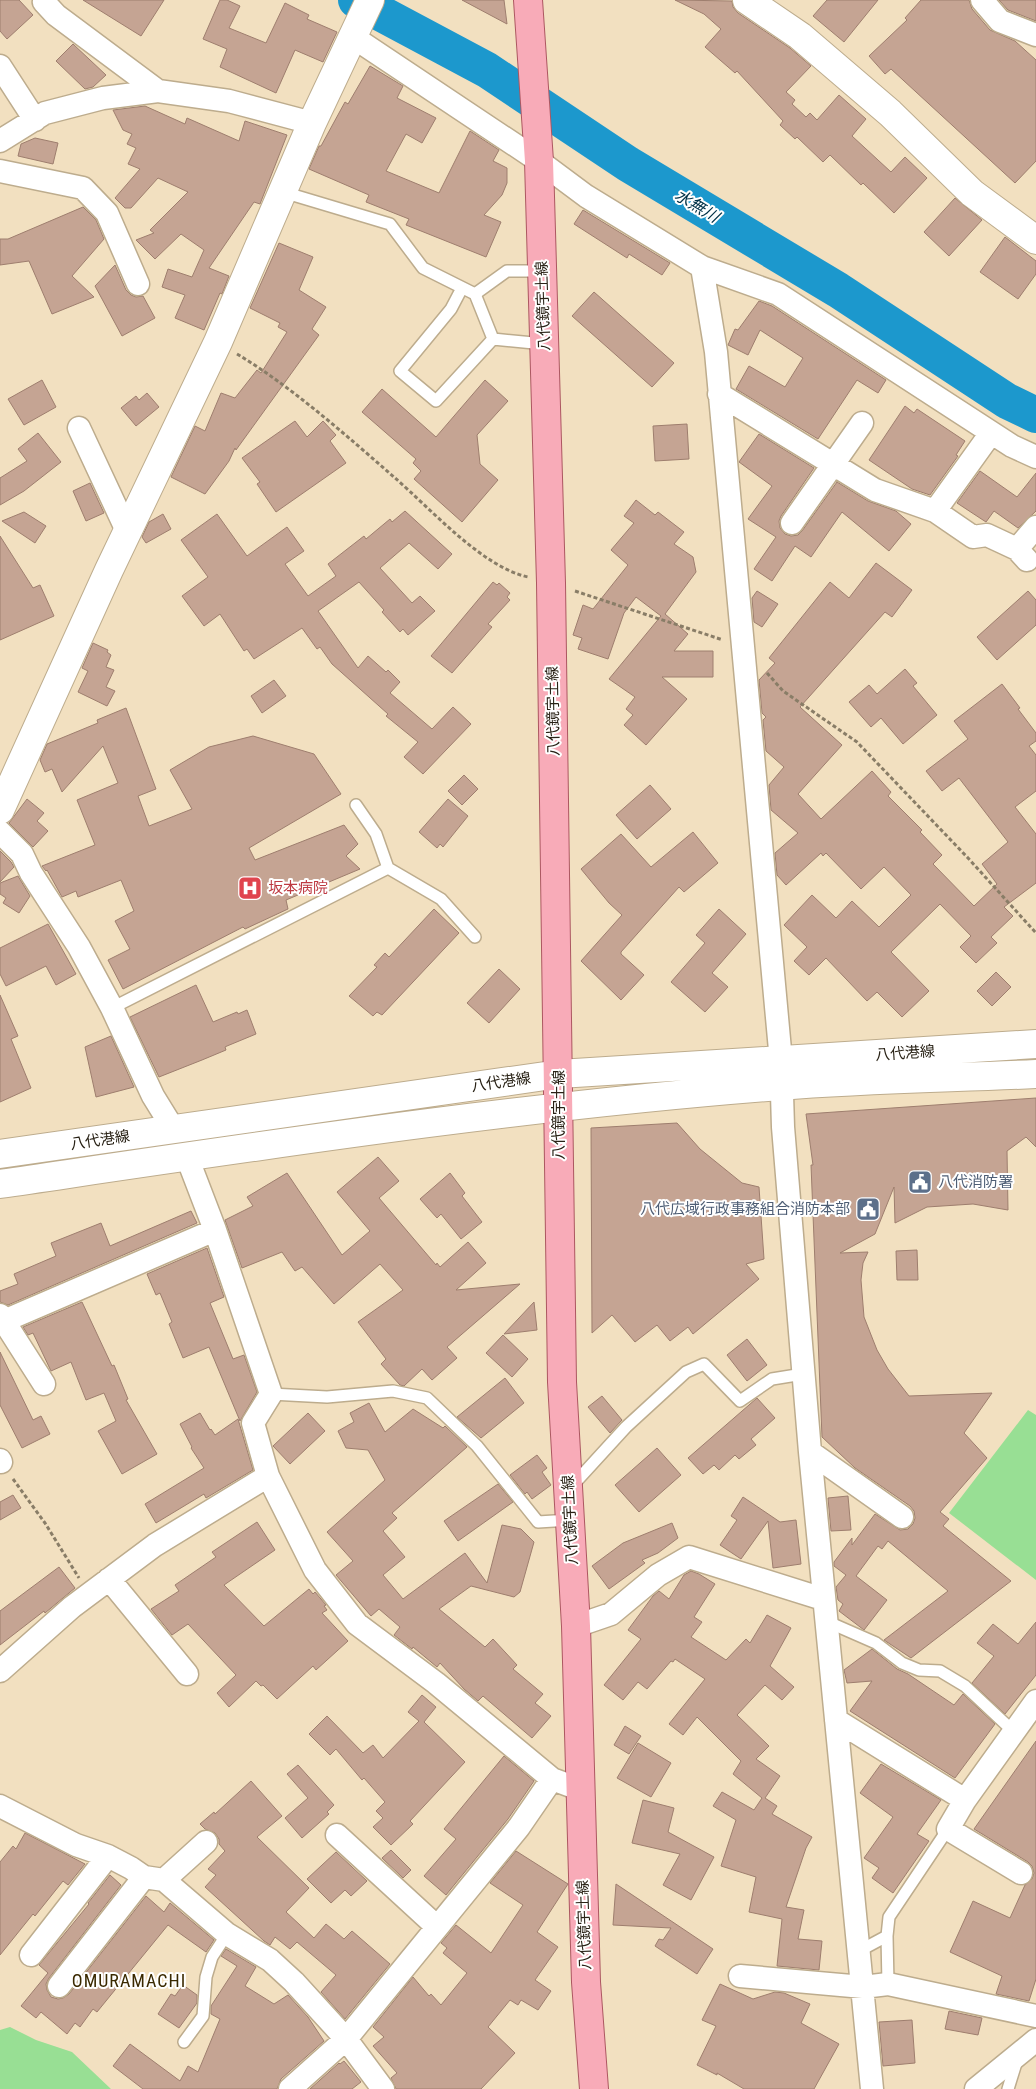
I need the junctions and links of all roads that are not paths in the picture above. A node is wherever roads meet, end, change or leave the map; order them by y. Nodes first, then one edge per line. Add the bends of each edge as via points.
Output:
1 (45, 0) edge
2 (370, 0) edge
3 (528, 0) edge
4 (747, 0) edge
5 (982, 0) edge
6 (356, 31) junction
7 (1036, 35) edge
8 (0, 66) edge
9 (158, 91) junction
10 (35, 120) junction
11 (312, 123) junction
12 (0, 141) edge
13 (539, 151) junction
14 (0, 172) edge
15 (282, 192) junction
16 (1036, 240) edge
17 (702, 267) junction
18 (543, 271) junction
19 (138, 284) dead end
20 (462, 288) junction
21 (475, 294) junction
22 (493, 339) junction
23 (544, 344) junction
24 (719, 394) junction
25 (862, 423) dead end
26 (79, 428) dead end
27 (991, 433) junction
28 (1036, 457) edge
29 (834, 464) junction
30 (935, 511) junction
31 (792, 523) dead end
32 (1036, 527) edge
33 (128, 532) junction
34 (356, 805) dead end
35 (0, 810) edge
36 (0, 832) edge
37 (388, 868) junction
38 (476, 937) dead end
39 (112, 1008) junction
40 (1036, 1044) edge
41 (781, 1073) junction
42 (559, 1074) junction
43 (1036, 1074) edge
44 (559, 1107) junction
45 (174, 1130) junction
46 (0, 1154) edge
47 (187, 1157) junction
48 (0, 1184) edge
49 (215, 1230) junction
50 (1, 1319) edge
51 (803, 1374) junction
52 (44, 1384) dead end
53 (271, 1394) junction
54 (810, 1452) junction
55 (268, 1476) junction
56 (569, 1489) junction
57 (902, 1517) dead end
58 (570, 1520) junction
59 (110, 1579) junction
60 (824, 1599) junction
61 (828, 1622) junction
62 (576, 1626) junction
63 (0, 1670) edge
64 (187, 1674) dead end
65 (1036, 1701) edge
66 (836, 1720) junction
67 (1013, 1730) junction
68 (552, 1779) junction
69 (579, 1789) junction
70 (966, 1800) junction
71 (0, 1806) edge
72 (948, 1829) junction
73 (337, 1835) dead end
74 (206, 1842) dead end
75 (108, 1856) junction
76 (1021, 1873) dead end
77 (154, 1879) junction
78 (436, 1926) junction
79 (227, 1934) junction
80 (886, 1936) junction
81 (859, 1951) junction
82 (31, 1955) dead end
83 (740, 1976) dead end
84 (888, 1984) junction
85 (59, 1986) dead end
86 (862, 1987) junction
87 (1036, 2016) edge
88 (346, 2039) junction
89 (184, 2042) dead end
90 (1028, 2047) edge
91 (290, 2089) edge
92 (383, 2089) edge
93 (594, 2089) edge
94 (872, 2089) edge
95 (976, 2089) edge
96 (1008, 2089) edge

1 - 9 street via 56,15
2 - 6 main road
3 - 13 main road, 八代鏡宇土線
4 - 16 main road via 800,36 890,113 972,193
5 - 7 street via 1000,21
6 - 11 main road
6 - 13 street
8 - 10 street
9 - 10 street via 103,98 45,113
9 - 11 street via 229,101
10 - 12 street
11 - 15 main road
13 - 17 street via 586,196
13 - 18 main road, 八代鏡宇土線
14 - 19 street via 83,188 107,213
15 - 20 lane via 390,224 423,268
15 - 33 main road via 218,342
17 - 24 street via 716,352
17 - 27 street via 778,294
18 - 21 lane via 507,271
18 - 23 main road, 八代鏡宇土線
20 - 21 lane
20 - 22 lane via 451,309 400,371 436,401
21 - 22 lane
22 - 23 lane
23 - 42 main road, 八代鏡宇土線
24 - 29 street
24 - 41 street
25 - 29 street
26 - 33 street
27 - 28 street
27 - 30 street
29 - 30 street via 876,490
29 - 31 street
30 - 32 street via 973,537 987,535 1022,555
33 - 35 main road
34 - 37 lane via 376,834
36 - 39 street via 22,854
37 - 38 lane via 441,899
37 - 39 lane
39 - 45 street
40 - 41 main road, 八代港線
41 - 42 main road, 八代港線
41 - 43 main road, 八代港線
41 - 44 main road, 八代港線
41 - 51 street via 782,1128
42 - 44 main road, 八代鏡宇土線
42 - 45 main road, 八代港線
44 - 47 main road, 八代港線
44 - 56 main road, 八代鏡宇土線 via 562,1382
45 - 46 main road, 八代港線
47 - 48 main road, 八代港線
47 - 49 street
49 - 50 street
49 - 53 street
50 - 52 street
51 - 54 street
51 - 56 lane via 772,1379 740,1401 704,1364 686,1372 626,1427
53 - 55 street via 254,1423
53 - 58 lane via 326,1397 393,1391 427,1398 477,1446 538,1522
54 - 57 street
54 - 60 street
55 - 59 street via 155,1545
55 - 68 street via 315,1570 357,1624 436,1683
56 - 58 main road, 八代鏡宇土線
58 - 62 main road, 八代鏡宇土線
59 - 63 street via 72,1607
59 - 64 street
60 - 61 street
60 - 62 street via 689,1557 658,1575 610,1614
61 - 66 street
61 - 67 lane via 876,1643 902,1663 919,1670 940,1671 965,1686
62 - 69 main road, 八代鏡宇土線
65 - 67 street
66 - 70 street
66 - 81 street
67 - 70 street
68 - 69 street
68 - 78 street via 519,1827
69 - 93 main road, 八代鏡宇土線 via 586,1982
70 - 72 street
71 - 75 street via 76,1845
72 - 76 street
72 - 80 lane via 890,1917
73 - 78 street
74 - 77 street
75 - 77 street
75 - 82 street
77 - 79 street
77 - 85 street
78 - 88 street
79 - 88 street via 270,1960 317,2005
79 - 89 lane via 212,1958 206,1978 203,2016
80 - 81 lane
80 - 84 lane
81 - 86 street
83 - 86 street
84 - 86 street
84 - 87 street
86 - 94 street
88 - 91 street
88 - 92 street
90 - 95 street
90 - 96 lane

